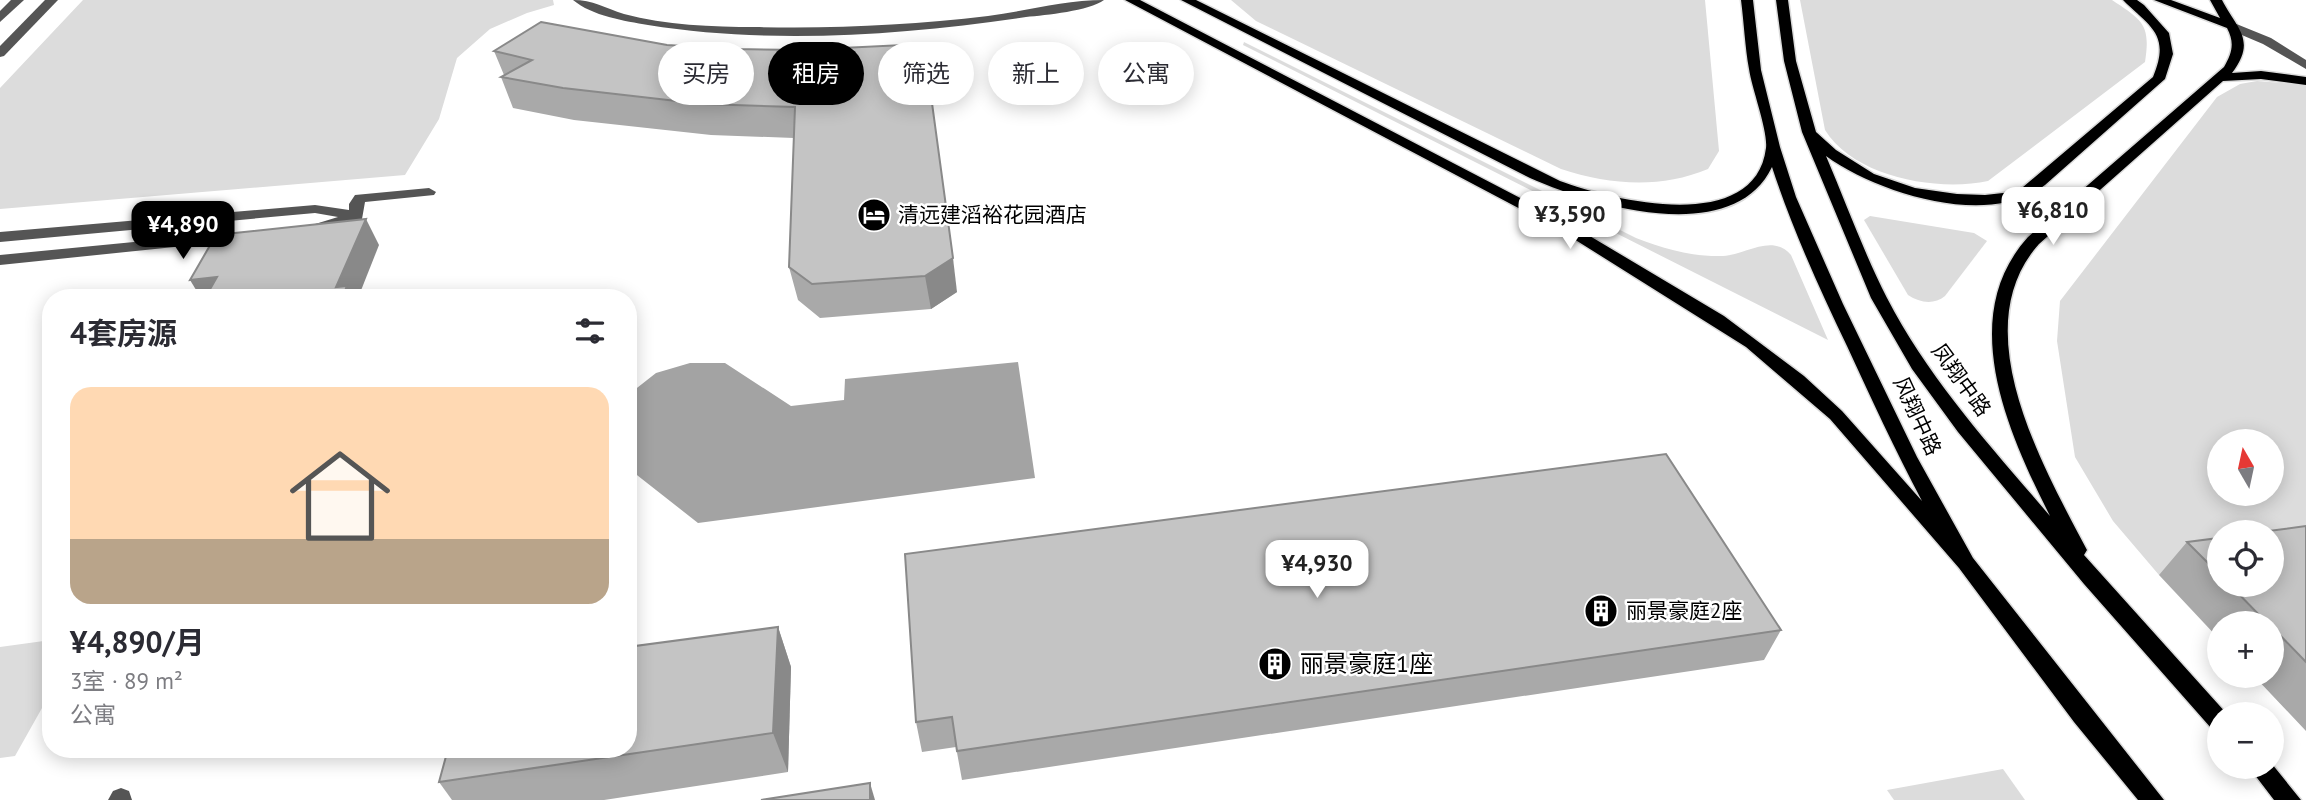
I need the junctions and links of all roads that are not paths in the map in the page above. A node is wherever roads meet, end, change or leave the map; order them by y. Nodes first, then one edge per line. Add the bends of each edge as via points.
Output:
1 (18, 0) edge
2 (52, 0) edge
3 (579, 0) edge
4 (1098, 0) edge
5 (1131, 0) edge
6 (1187, 0) edge
7 (1747, 0) edge
8 (1782, 0) edge
9 (2129, 0) edge
10 (2160, 0) edge
11 (2216, 0) edge
12 (1204, 5) edge
13 (0, 18) edge
14 (2234, 27) junction
15 (0, 53) edge
16 (2306, 65) edge
17 (2221, 77) junction
18 (2306, 81) edge
19 (1809, 132) junction
20 (1773, 147) junction
21 (429, 192) dead end
22 (357, 216) junction
23 (307, 231) edge
24 (254, 236) edge
25 (0, 237) edge
26 (0, 260) edge
27 (1966, 563) junction
28 (2091, 578) junction
29 (2207, 708) edge
30 (2270, 779) edge
31 (2152, 800) edge
32 (2289, 800) edge

1 - 13 street
2 - 15 street
3 - 4 street via 631,18 681,26 797,31 950,24 1040,13
5 - 27 main road via 1563,226 1741,335 1836,415
6 - 12 main road
7 - 20 main road, 风翔中路 via 1755,70
8 - 19 main road, 凤翔中路 via 1790,61
9 - 19 main road via 2161,27 2168,48 2159,79 2022,193 1962,199 1905,190 1840,160
10 - 14 main road
11 - 14 main road
12 - 20 main road via 1535,175 1612,204 1669,209 1728,202 1753,187
14 - 16 street
14 - 17 main road via 2239,52
17 - 18 main road via 2261,75
17 - 28 main road via 2049,225 2012,270 2001,337 2010,399 2038,474
19 - 28 main road, 凤翔中路 via 1879,298 1921,369 1964,428
20 - 27 main road, 风翔中路 via 1835,304 1908,457
21 - 22 street via 360,198
22 - 23 street
22 - 25 street via 315,209
24 - 26 street
27 - 31 main road, 风翔中路
28 - 29 main road, 凤翔中路
30 - 32 main road

